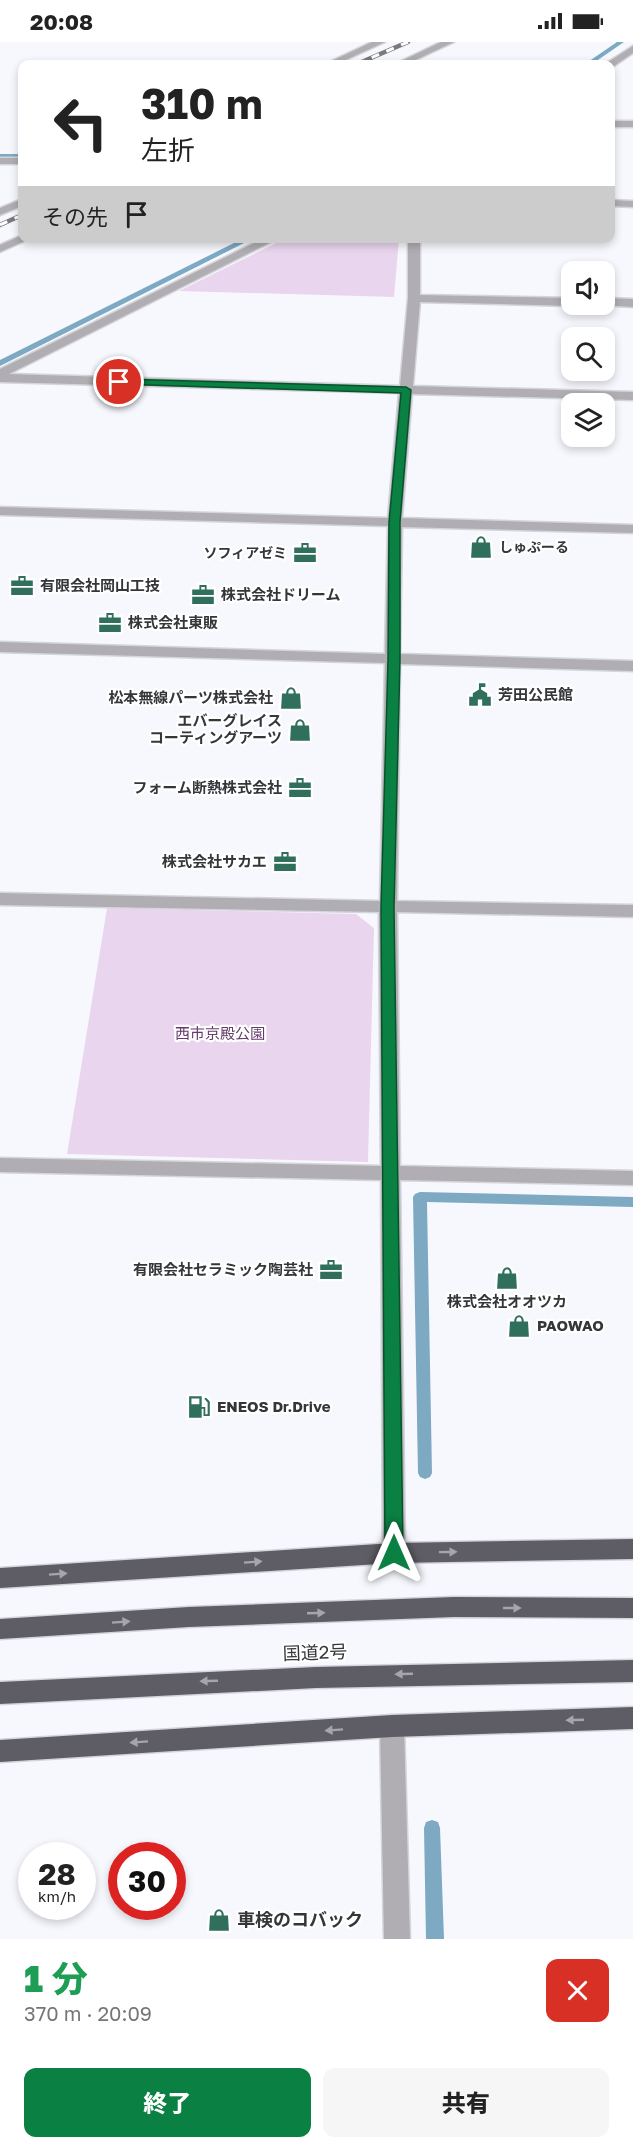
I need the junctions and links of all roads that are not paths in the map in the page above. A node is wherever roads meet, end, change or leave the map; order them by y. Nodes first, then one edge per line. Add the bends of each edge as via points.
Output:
1 (380, 42) edge
2 (449, 42) edge
3 (633, 49) edge
4 (339, 60) edge
5 (409, 60) edge
6 (615, 61) edge
7 (615, 124) edge
8 (633, 124) edge
9 (0, 161) edge
10 (18, 161) edge
11 (615, 203) edge
12 (18, 204) edge
13 (633, 204) edge
14 (0, 212) edge
15 (18, 240) edge
16 (264, 243) edge
17 (414, 243) edge
18 (0, 249) edge
19 (414, 298) junction
20 (561, 302) edge
21 (615, 302) edge
22 (633, 303) edge
23 (0, 376) edge
24 (406, 390) junction
25 (633, 396) edge
26 (0, 511) edge
27 (394, 522) junction
28 (633, 529) edge
29 (0, 647) edge
30 (394, 660) junction
31 (633, 666) edge
32 (0, 899) edge
33 (388, 908) junction
34 (633, 911) edge
35 (0, 1165) edge
36 (389, 1173) junction
37 (633, 1178) edge
38 (633, 1549) edge
39 (394, 1553) junction
40 (0, 1578) edge
41 (633, 1608) edge
42 (0, 1629) edge
43 (633, 1671) edge
44 (0, 1693) edge
45 (633, 1718) edge
46 (392, 1726) junction
47 (0, 1751) edge
48 (397, 1939) edge

1 - 4 street
2 - 5 street
3 - 6 street
7 - 8 street
9 - 10 street
11 - 13 street
12 - 14 street
15 - 18 street
16 - 23 street
17 - 19 street
19 - 20 street
19 - 24 street
21 - 22 street
23 - 24 street
24 - 25 street
24 - 27 street
26 - 27 street
27 - 28 street
27 - 30 street
29 - 30 street
30 - 31 street
30 - 33 street
32 - 33 street
33 - 34 street
33 - 36 street
35 - 36 street
36 - 37 street
36 - 39 street
39 -> 38 highway
40 -> 39 highway
42 -> 41 highway via 454,1607
43 -> 44 highway, 国道2号 via 463,1672
45 -> 46 highway
46 -> 47 highway
46 - 48 street

